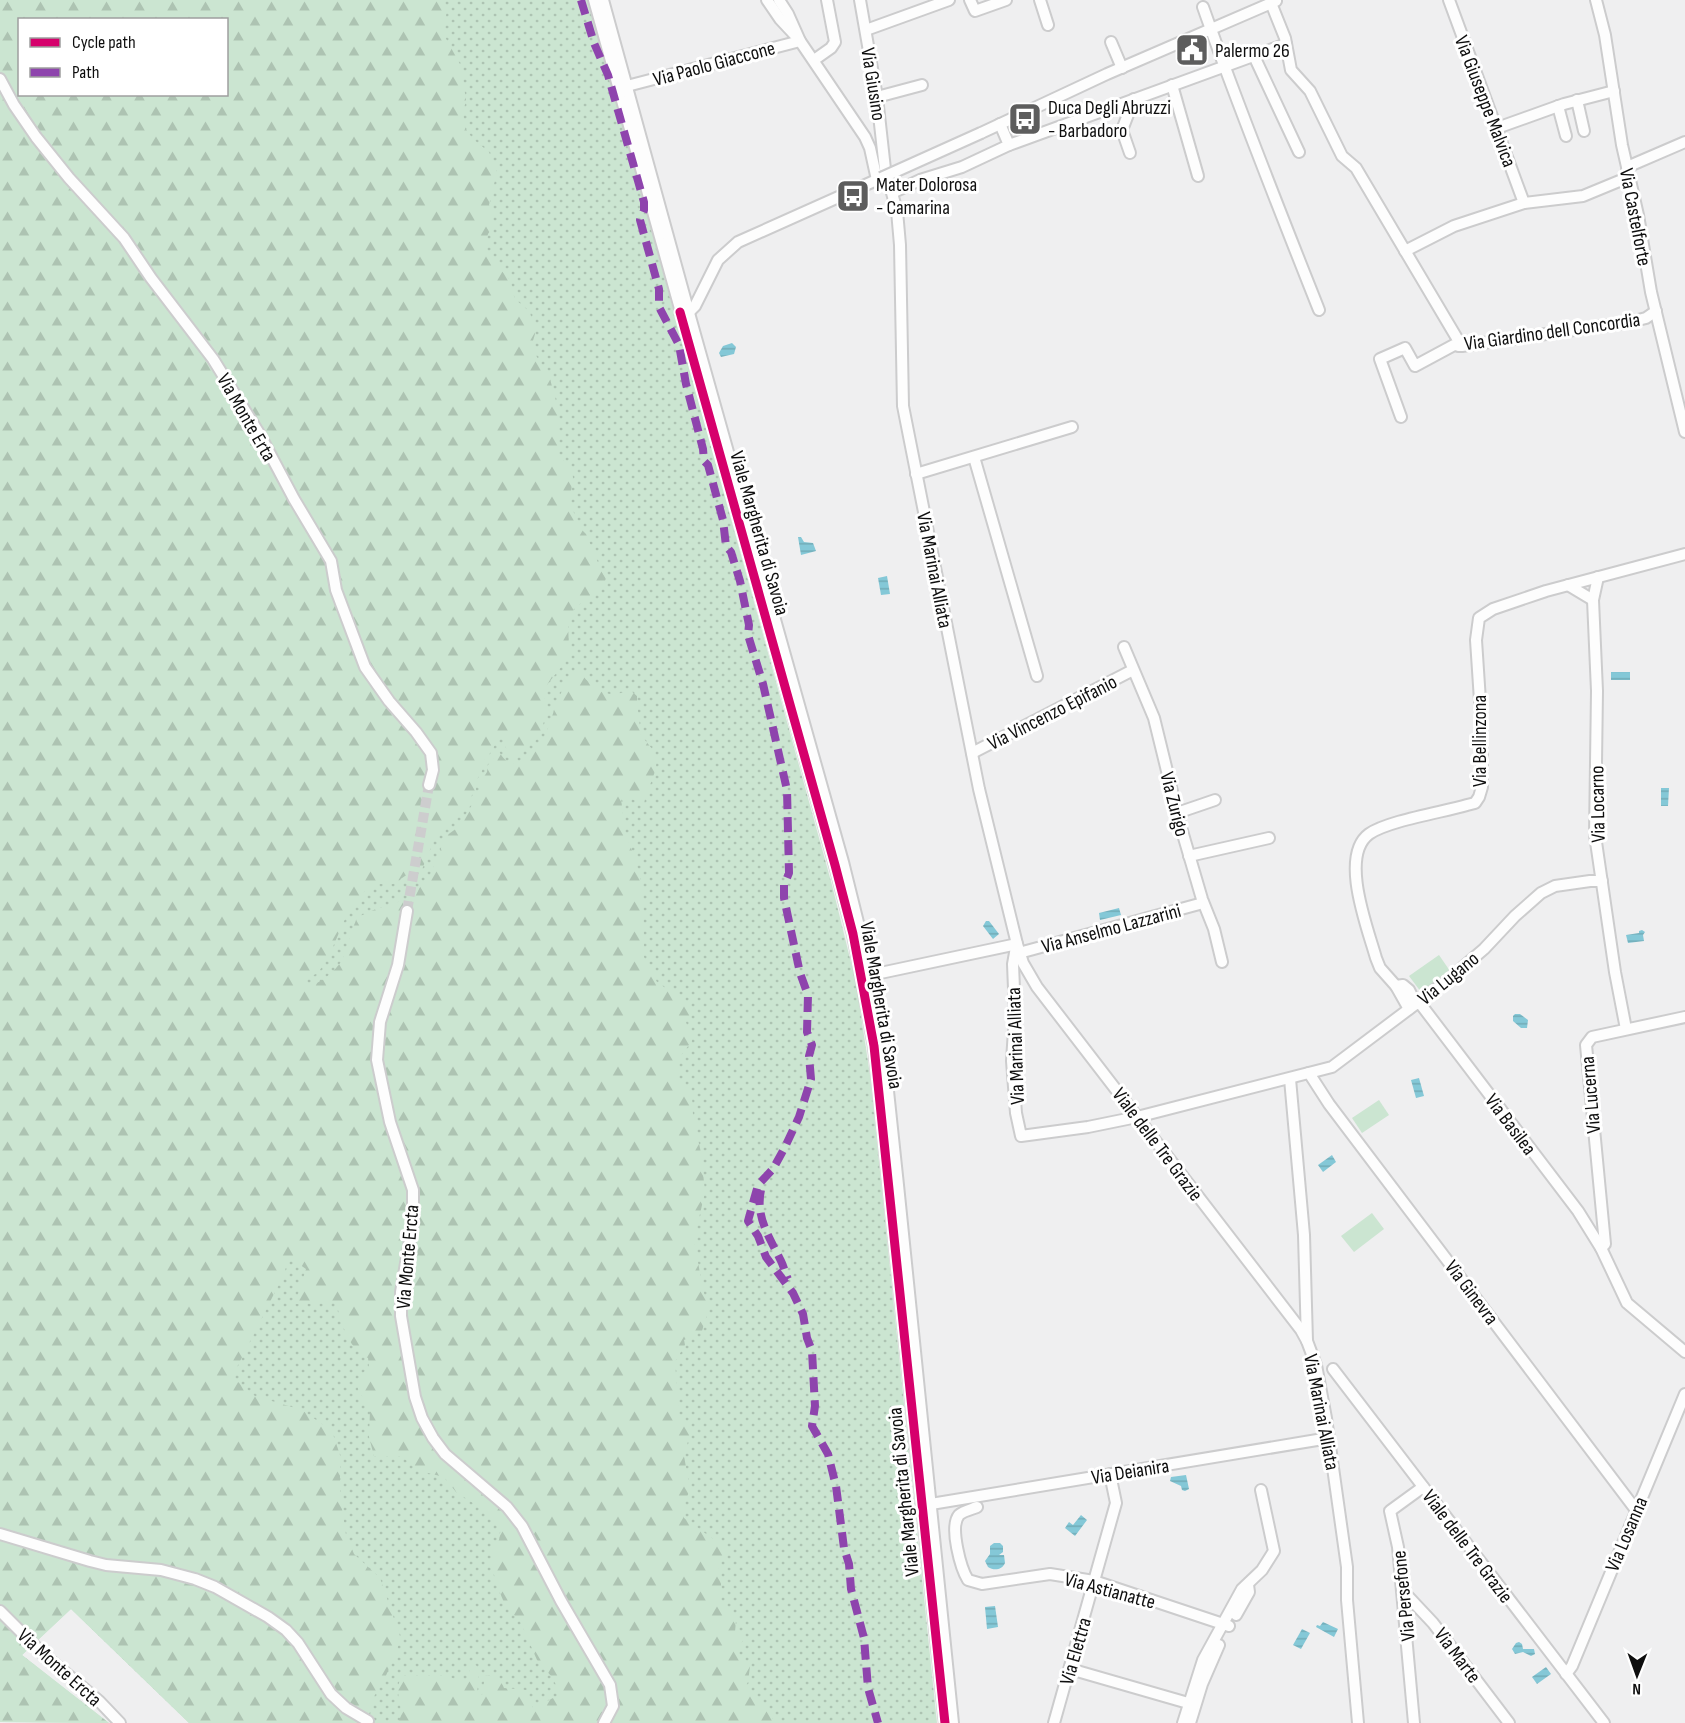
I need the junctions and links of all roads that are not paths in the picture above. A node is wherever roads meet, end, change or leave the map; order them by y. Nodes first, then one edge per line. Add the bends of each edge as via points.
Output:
1 (594, 0) edge
2 (603, 0) edge
3 (767, 0) edge
4 (779, 0) edge
5 (827, 0) edge
6 (860, 0) edge
7 (949, 0) edge
8 (970, 0) edge
9 (1006, 0) edge
10 (1040, 0) edge
11 (1449, 0) edge
12 (1596, 0) edge
13 (1274, 2) edge
14 (1203, 7) dead end
15 (1048, 25) dead end
16 (866, 30) junction
17 (1211, 30) junction
18 (800, 40) junction
19 (1111, 42) dead end
20 (1286, 44) junction
21 (1254, 57) junction
22 (814, 60) junction
23 (1122, 68) junction
24 (1224, 68) junction
25 (0, 80) edge
26 (922, 85) dead end
27 (1172, 85) junction
28 (627, 86) junction
29 (1614, 91) junction
30 (877, 97) junction
31 (1134, 99) junction
32 (1577, 100) junction
33 (1557, 106) junction
34 (1000, 124) junction
35 (1497, 128) junction
36 (1584, 131) dead end
37 (1566, 136) dead end
38 (1685, 142) edge
39 (1009, 145) junction
40 (1299, 152) dead end
41 (1130, 153) dead end
42 (1628, 172) junction
43 (1197, 176) dead end
44 (885, 181) junction
45 (1524, 203) junction
46 (1405, 250) junction
47 (1319, 310) dead end
48 (1656, 310) junction
49 (684, 316) junction
50 (1459, 346) junction
51 (1401, 417) dead end
52 (1072, 427) dead end
53 (1685, 432) edge
54 (974, 457) junction
55 (916, 474) junction
56 (1685, 554) edge
57 (1598, 577) junction
58 (1568, 585) junction
59 (1593, 600) junction
60 (1125, 647) dead end
61 (1133, 670) junction
62 (1036, 676) dead end
63 (972, 753) junction
64 (429, 785) tunnel mouth
65 (1215, 800) dead end
66 (1177, 813) junction
67 (1269, 837) dead end
68 (1189, 856) junction
69 (1602, 881) junction
70 (1203, 903) junction
71 (407, 911) tunnel mouth
72 (1018, 948) junction
73 (1222, 962) dead end
74 (871, 975) junction
75 (1415, 1005) junction
76 (1685, 1017) edge
77 (1626, 1029) junction
78 (1309, 1073) junction
79 (1290, 1079) junction
80 (1137, 1116) junction
81 (1601, 1248) junction
82 (1307, 1341) junction
83 (1685, 1352) edge
84 (1333, 1369) dead end
85 (1685, 1394) edge
86 (1329, 1438) junction
87 (1110, 1474) junction
88 (1423, 1487) junction
89 (1261, 1490) dead end
90 (931, 1504) junction
91 (977, 1507) dead end
92 (1636, 1510) junction
93 (0, 1534) edge
94 (1094, 1581) junction
95 (1402, 1590) junction
96 (0, 1611) edge
97 (1226, 1625) junction
98 (1070, 1669) junction
99 (1566, 1674) junction
100 (1192, 1704) junction
101 (368, 1721) dead end
102 (120, 1723) edge
103 (604, 1723) edge
104 (945, 1723) edge
105 (953, 1723) edge
106 (1054, 1723) edge
107 (1183, 1723) edge
108 (1190, 1723) edge
109 (1358, 1723) edge
110 (1414, 1723) edge
111 (1509, 1723) edge
112 (1604, 1723) edge

1 - 49 street, Viale Margherita di Savoia
2 - 28 street, Viale Margherita di Savoia
3 - 18 street
4 - 18 street
5 - 22 street via 835,42
6 - 16 street, Via Giusino
7 - 16 street
8 - 9 street via 975,11
10 - 15 street
11 - 35 street, Via Giuseppe Malvica
12 - 29 street, Via Castelforte
13 - 17 street
13 - 20 street
14 - 17 street
16 - 30 street, Via Giusino
17 - 23 street
17 - 24 street
18 - 22 street
18 - 28 street, Via Paolo Giaccone
19 - 23 street
20 - 21 street
20 - 46 street via 1291,70 1310,91 1342,156 1356,168
21 - 24 street
21 - 40 street
22 - 44 street via 868,142
23 - 34 street
24 - 27 street
24 - 47 street
25 - 64 street, Via Monte Erta via 36,137 124,238 213,359 260,435 331,561 336,590 365,667 431,753 433,770
26 - 30 street
27 - 31 street
27 - 43 street
28 - 49 street, Viale Margherita di Savoia
29 - 32 street
29 - 42 street, Via Castelforte
30 - 44 street, Via Giusino
31 - 39 street
31 - 41 street via 1122,130
32 - 33 street
32 - 36 street
33 - 35 street
33 - 37 street
34 - 39 street
34 - 44 street, bridge
35 - 45 street, Via Giuseppe Malvica
38 - 42 street
39 - 44 street via 941,175
42 - 45 street via 1583,196
42 - 48 street, Via Castelforte
44 - 49 street via 738,242 718,260
44 - 55 street, Via Marinai Alliata via 897,211 903,406
45 - 46 street via 1454,226
46 - 50 street
48 - 50 street, Via Giardino dell Concordia via 1646,318 1630,322
48 - 53 street, Via Castelforte
49 - 74 street, Viale Margherita di Savoia via 843,862
49 - 104 street, Viale Margherita di Savoia via 835,865 862,977 874,1046
50 - 51 street, Via Giardino dell Concordia via 1415,366 1405,348 1380,359
52 - 54 street
54 - 55 street
54 - 62 street
55 - 63 street, Via Marinai Alliata
56 - 57 street, Via Bellinzona
57 - 58 street, Via Bellinzona
57 - 59 street, Via Locarno
58 - 59 street
58 - 75 street, Via Bellinzona via 1493,609 1479,618 1476,640 1482,787 1475,803 1383,827 1361,842 1356,857 1357,883 1376,958 1388,979 1409,990
59 - 69 street, Via Locarno via 1597,691 1595,835
60 - 61 street, Via Zurigo
61 - 63 street, Via Vincenzo Epifanio
61 - 66 street, Via Zurigo via 1154,718
63 - 72 street, Via Marinai Alliata
65 - 66 street
66 - 68 street, Via Zurigo
67 - 68 street
68 - 70 street, Via Zurigo
69 - 75 street, Via Lugano via 1555,886 1541,893 1484,949
69 - 77 street, Via Locarno
70 - 72 street, Via Anselmo Lazzarini
70 - 73 street, Via Zurigo
71 - 103 street, Via Monte Ercta via 396,970 380,1022 377,1060 390,1122 412,1190 413,1223 401,1292 401,1316 415,1397 422,1418 445,1454 522,1526 610,1686 612,1706
72 - 74 street, Via Anselmo Lazzarini
72 - 80 street, Viale delle Tre Grazie via 1037,987
72 - 80 street, Via Marinai Alliata via 1013,964 1012,1061 1021,1136
74 - 90 street, Viale Margherita di Savoia via 884,1056
75 - 78 street, Via Lugano via 1332,1067
75 - 81 street, Via Basilea via 1578,1211
76 - 77 street, Via Lucerna
77 - 81 street, Via Lucerna via 1592,1037 1586,1045 1605,1244
78 - 79 street, Via Lugano
78 - 92 street, Via Ginevra
79 - 80 street, Via Marinai Alliata
79 - 82 street, Via Marinai Alliata via 1304,1235
80 - 82 street, Viale delle Tre Grazie
81 - 83 street, Via Basilea via 1627,1303
82 - 86 street, Via Marinai Alliata via 1316,1365
84 - 88 street, Viale delle Tre Grazie
85 - 92 street, Via Losanna
86 - 87 street, Via Deianira
86 - 109 street, Via Marinai Alliata via 1347,1567
87 - 90 street, Via Deianira
87 - 94 street, Via Elettra via 1116,1503
88 - 95 street, Via Persefone via 1390,1511
88 - 99 street, Viale delle Tre Grazie
89 - 97 street via 1274,1551 1248,1585 1249,1592
90 - 105 street, Viale Margherita di Savoia
91 - 94 street, Via Astianatte via 960,1515 955,1524 962,1571 968,1581 982,1584 1050,1574
92 - 99 street, Via Losanna
93 - 101 street via 106,1565 161,1570 215,1587 286,1630 331,1694
94 - 97 street, Via Astianatte
94 - 98 street, Via Elettra
95 - 110 street, Via Persefone
95 - 111 street, Via Marte via 1433,1623
96 - 102 street, Via Monte Ercta
97 - 100 street
98 - 100 street
98 - 106 street, Via Elettra
99 - 112 street, Viale delle Tre Grazie
100 - 107 street
100 - 108 street

